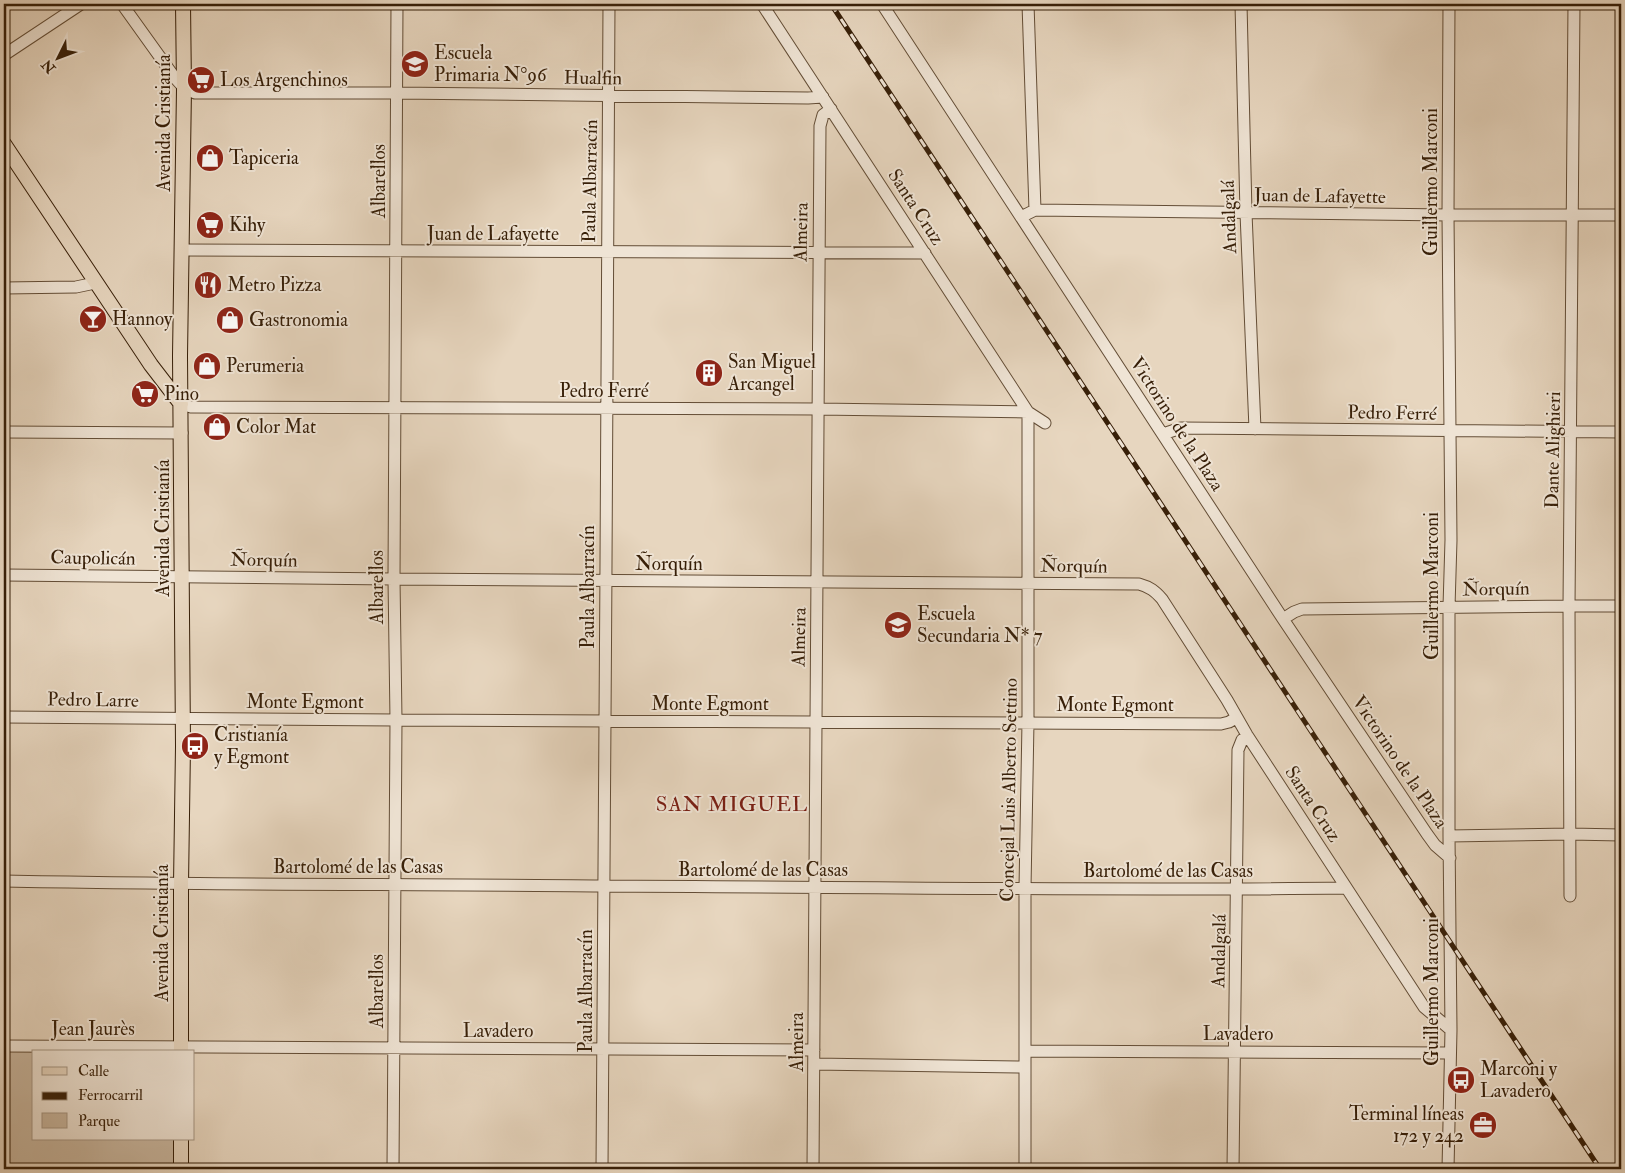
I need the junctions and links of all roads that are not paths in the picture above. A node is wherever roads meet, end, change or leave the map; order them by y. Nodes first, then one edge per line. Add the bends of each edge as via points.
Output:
1 (81, 4) edge
2 (122, 4) edge
3 (184, 4) edge
4 (397, 4) edge
5 (609, 4) edge
6 (762, 4) edge
7 (882, 4) edge
8 (1028, 4) edge
9 (1241, 4) edge
10 (1449, 4) edge
11 (1574, 4) edge
12 (4, 55) edge
13 (184, 88) junction
14 (397, 94) junction
15 (608, 96) junction
16 (823, 96) junction
17 (831, 109) junction
18 (4, 144) edge
19 (1036, 210) junction
20 (1246, 213) junction
21 (1448, 215) junction
22 (1573, 215) junction
23 (1621, 215) edge
24 (1021, 217) junction
25 (182, 250) junction
26 (606, 251) junction
27 (396, 252) junction
28 (818, 252) junction
29 (925, 253) junction
30 (95, 283) junction
31 (4, 288) edge
32 (181, 404) junction
33 (395, 407) junction
34 (606, 408) junction
35 (818, 409) junction
36 (1028, 412) junction
37 (1046, 423) dead end
38 (1255, 429) junction
39 (1450, 431) junction
40 (4, 432) edge
41 (1571, 432) junction
42 (1621, 432) edge
43 (182, 433) junction
44 (1163, 434) junction
45 (4, 575) edge
46 (182, 577) junction
47 (394, 579) junction
48 (606, 581) junction
49 (817, 582) junction
50 (1028, 583) junction
51 (1154, 590) joint
52 (1569, 606) junction
53 (1621, 606) edge
54 (1449, 607) junction
55 (1283, 620) junction
56 (4, 717) edge
57 (183, 718) junction
58 (1236, 718) junction
59 (396, 720) junction
60 (606, 721) junction
61 (816, 722) junction
62 (1028, 722) junction
63 (1246, 735) junction
64 (1570, 834) junction
65 (1621, 835) edge
66 (1449, 836) junction
67 (1450, 858) junction
68 (4, 881) edge
69 (181, 884) junction
70 (395, 885) junction
71 (604, 886) junction
72 (816, 888) junction
73 (1025, 888) junction
74 (1346, 888) junction
75 (1237, 889) junction
76 (1570, 896) dead end
77 (1450, 1030) junction
78 (4, 1046) edge
79 (394, 1048) junction
80 (181, 1049) edge
81 (603, 1049) junction
82 (814, 1050) junction
83 (1025, 1051) junction
84 (1235, 1052) junction
85 (1450, 1053) junction
86 (814, 1064) junction
87 (1024, 1067) junction
88 (181, 1140) edge
89 (181, 1169) edge
90 (393, 1169) edge
91 (602, 1169) edge
92 (813, 1169) edge
93 (1025, 1169) edge
94 (1233, 1169) edge
95 (1448, 1169) edge

1 - 12 street
2 - 13 street
3 - 13 main road, Avenida Cristianía
4 - 14 street, Albarellos
5 - 15 street, Paula Albarracín
6 - 16 street, Santa Cruz
7 - 24 street, Victorino de la Plaza
8 - 19 street
9 - 20 street, Andalgalá
10 - 21 street, Guillermo Marconi
11 - 22 street, Dante Alighieri
13 - 14 street, Hualfin via 195,93
13 - 25 main road, Avenida Cristianía
14 - 15 street, Hualfin
14 - 27 street, Albarellos
15 - 16 street, Hualfin
15 - 26 street, Paula Albarracín
16 - 17 street, Santa Cruz
17 - 28 street, Almeira via 823,115 820,126
17 - 29 street, Santa Cruz
18 - 30 main road
19 - 20 street, Juan de Lafayette
19 - 24 street, Juan de Lafayette
20 - 21 street, Juan de Lafayette
20 - 38 street, Andalgalá
21 - 22 street, Juan de Lafayette
21 - 39 street, Guillermo Marconi
22 - 23 street, Juan de Lafayette
22 - 41 street, Dante Alighieri
24 - 44 street, Victorino de la Plaza
25 - 27 street, Juan de Lafayette
25 - 32 main road, Avenida Cristianía
26 - 27 street, Juan de Lafayette
26 - 28 street, Juan de Lafayette
26 - 34 street, Paula Albarracín
27 - 33 street, Albarellos
28 - 29 street, Juan de Lafayette
28 - 35 street, Almeira
29 - 36 street, Santa Cruz
30 - 31 street via 76,287
30 - 32 main road
32 - 33 street, Pedro Ferré via 191,407
32 - 43 main road, Avenida Cristianía
33 - 34 street, Pedro Ferré
33 - 47 street, Albarellos
34 - 35 street, Pedro Ferré
34 - 48 street, Paula Albarracín
35 - 36 street, Pedro Ferré
35 - 49 street, Almeira
36 - 37 street, Santa Cruz
36 - 50 street, Concejal Luis Alberto Settino
38 - 39 street, Pedro Ferré
38 - 44 street, Pedro Ferré via 1181,428
39 - 41 street, Pedro Ferré
39 - 54 street, Guillermo Marconi
40 - 43 street
41 - 42 street, Pedro Ferré
41 - 52 street, Dante Alighieri
43 - 46 main road, Avenida Cristianía
44 - 55 street, Victorino de la Plaza
45 - 46 street, Caupolicán
46 - 47 street, Ñorquín
46 - 57 main road, Avenida Cristianía
47 - 48 street, Ñorquín
47 - 59 street, Albarellos
48 - 49 street, Ñorquín
48 - 60 street, Paula Albarracín
49 - 50 street, Ñorquín
49 - 61 street, Almeira
50 - 51 street, Ñorquín via 1140,584
50 - 62 street, Concejal Luis Alberto Settino
51 - 58 street, Santa Cruz
52 - 53 street, Ñorquín
52 - 54 street, Ñorquín
52 - 64 street, Dante Alighieri
54 - 55 street, Ñorquín via 1302,609
54 - 66 street, Guillermo Marconi
55 - 67 street, Victorino de la Plaza via 1427,834
56 - 57 street, Pedro Larre
57 - 59 street, Monte Egmont
57 - 69 main road, Avenida Cristianía
58 - 62 street, Monte Egmont via 1222,724
58 - 63 street, Santa Cruz
59 - 60 street, Monte Egmont
59 - 70 street, Albarellos
60 - 61 street, Monte Egmont
60 - 71 street, Paula Albarracín
61 - 62 street, Monte Egmont
61 - 72 street, Almeira
62 - 73 street, Concejal Luis Alberto Settino
63 - 74 street, Santa Cruz
63 - 75 street, Andalgalá via 1238,750
64 - 65 street
64 - 66 street
64 - 76 street, Dante Alighieri
66 - 67 street, Guillermo Marconi
67 - 77 street, Guillermo Marconi
68 - 69 street, Bartolomé de las Casas
69 - 70 street, Bartolomé de las Casas
69 - 80 main road, Avenida Cristianía
70 - 71 street, Bartolomé de las Casas
70 - 79 street, Albarellos
71 - 72 street, Bartolomé de las Casas
71 - 81 street, Paula Albarracín
72 - 73 street, Bartolomé de las Casas
72 - 82 street, Almeira
73 - 75 street, Bartolomé de las Casas
73 - 83 street, Concejal Luis Alberto Settino
74 - 75 street, Bartolomé de las Casas
74 - 77 street, Santa Cruz via 1424,1007
75 - 84 street, Andalgalá
77 - 85 street, Guillermo Marconi
78 - 80 street, Jean Jaurès
79 - 80 street, Lavadero
79 - 81 street, Lavadero
79 - 90 street, Albarellos
81 - 82 street, Lavadero
81 - 91 street, Paula Albarracín
82 - 86 street, Almeira
83 - 84 street, Lavadero
83 - 87 street, Concejal Luis Alberto Settino
84 - 85 street, Lavadero
84 - 94 street, Andalgalá
85 - 95 street, Guillermo Marconi
86 - 87 street
86 - 92 street, Almeira
87 - 93 street, Concejal Luis Alberto Settino
88 - 89 main road

